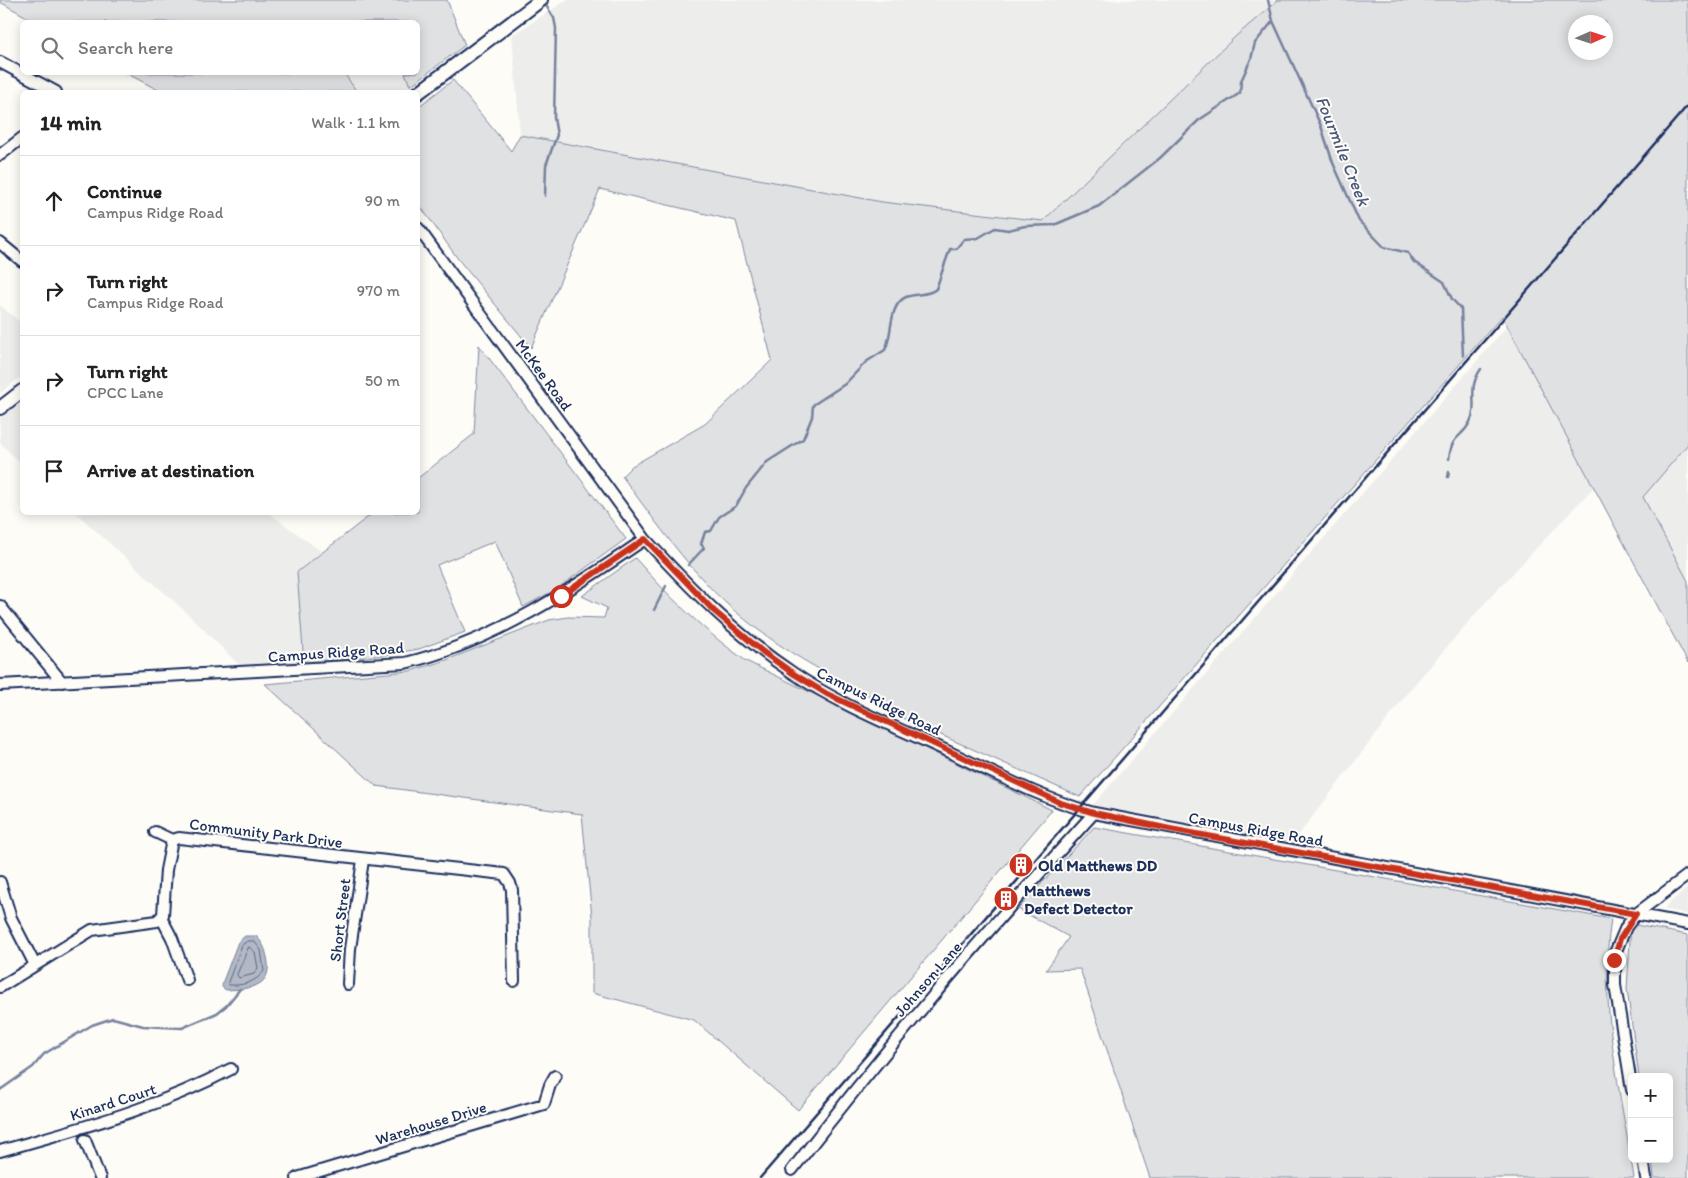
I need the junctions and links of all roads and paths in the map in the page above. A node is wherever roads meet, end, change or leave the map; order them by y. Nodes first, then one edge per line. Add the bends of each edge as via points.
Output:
1 (542, 0) edge
2 (0, 62) edge
3 (20, 73) edge
4 (23, 75) edge
5 (50, 90) edge
6 (420, 92) edge
7 (20, 140) edge
8 (0, 155) edge
9 (420, 231) edge
10 (0, 243) edge
11 (20, 259) edge
12 (20, 393) edge
13 (0, 408) edge
14 (645, 539) junction
15 (0, 606) edge
16 (62, 682) junction
17 (0, 685) edge
18 (1094, 813) junction
19 (155, 832) dead end
20 (172, 840) junction
21 (363, 860) junction
22 (1688, 875) edge
23 (0, 882) edge
24 (1636, 914) junction
25 (160, 917) junction
26 (1688, 924) edge
27 (35, 964) junction
28 (187, 980) dead end
29 (514, 981) dead end
30 (348, 984) dead end
31 (0, 987) edge
32 (231, 1069) dead end
33 (1629, 1073) edge
34 (555, 1076) dead end
35 (84, 1140) dead end
36 (0, 1151) edge
37 (1644, 1163) edge
38 (792, 1170) dead end
39 (100, 1178) edge
40 (297, 1178) edge
41 (1646, 1178) edge

1 - 6 main road
2 - 3 street
4 - 5 street
7 - 8 street
9 - 14 street, McKee Road
10 - 11 street
12 - 13 main road
14 - 16 street, Campus Ridge Road via 530,614 456,647 405,664
14 - 18 street, Campus Ridge Road via 725,621 794,674 827,694 1026,789
15 - 16 street
16 - 17 street, Campus Ridge Road
18 - 24 street, Campus Ridge Road
18 - 38 street, Johnson Lane via 919,1012
19 - 20 street
20 - 21 street, Community Park Drive via 179,838
20 - 25 street, Community Park Drive via 163,915
21 - 29 street, Community Park Drive via 504,874 512,890
21 - 30 street, Short Street
22 - 24 street
23 - 27 street via 11,918
24 - 26 street, Campus Ridge Road
24 - 33 street via 1620,939 1615,953 1614,974
25 - 27 street via 92,930
25 - 28 street via 172,938
27 - 31 street
32 - 36 street, Kinard Court via 200,1086 114,1119
34 - 40 street, Warehouse Drive via 544,1104
35 - 39 street
37 - 41 street

